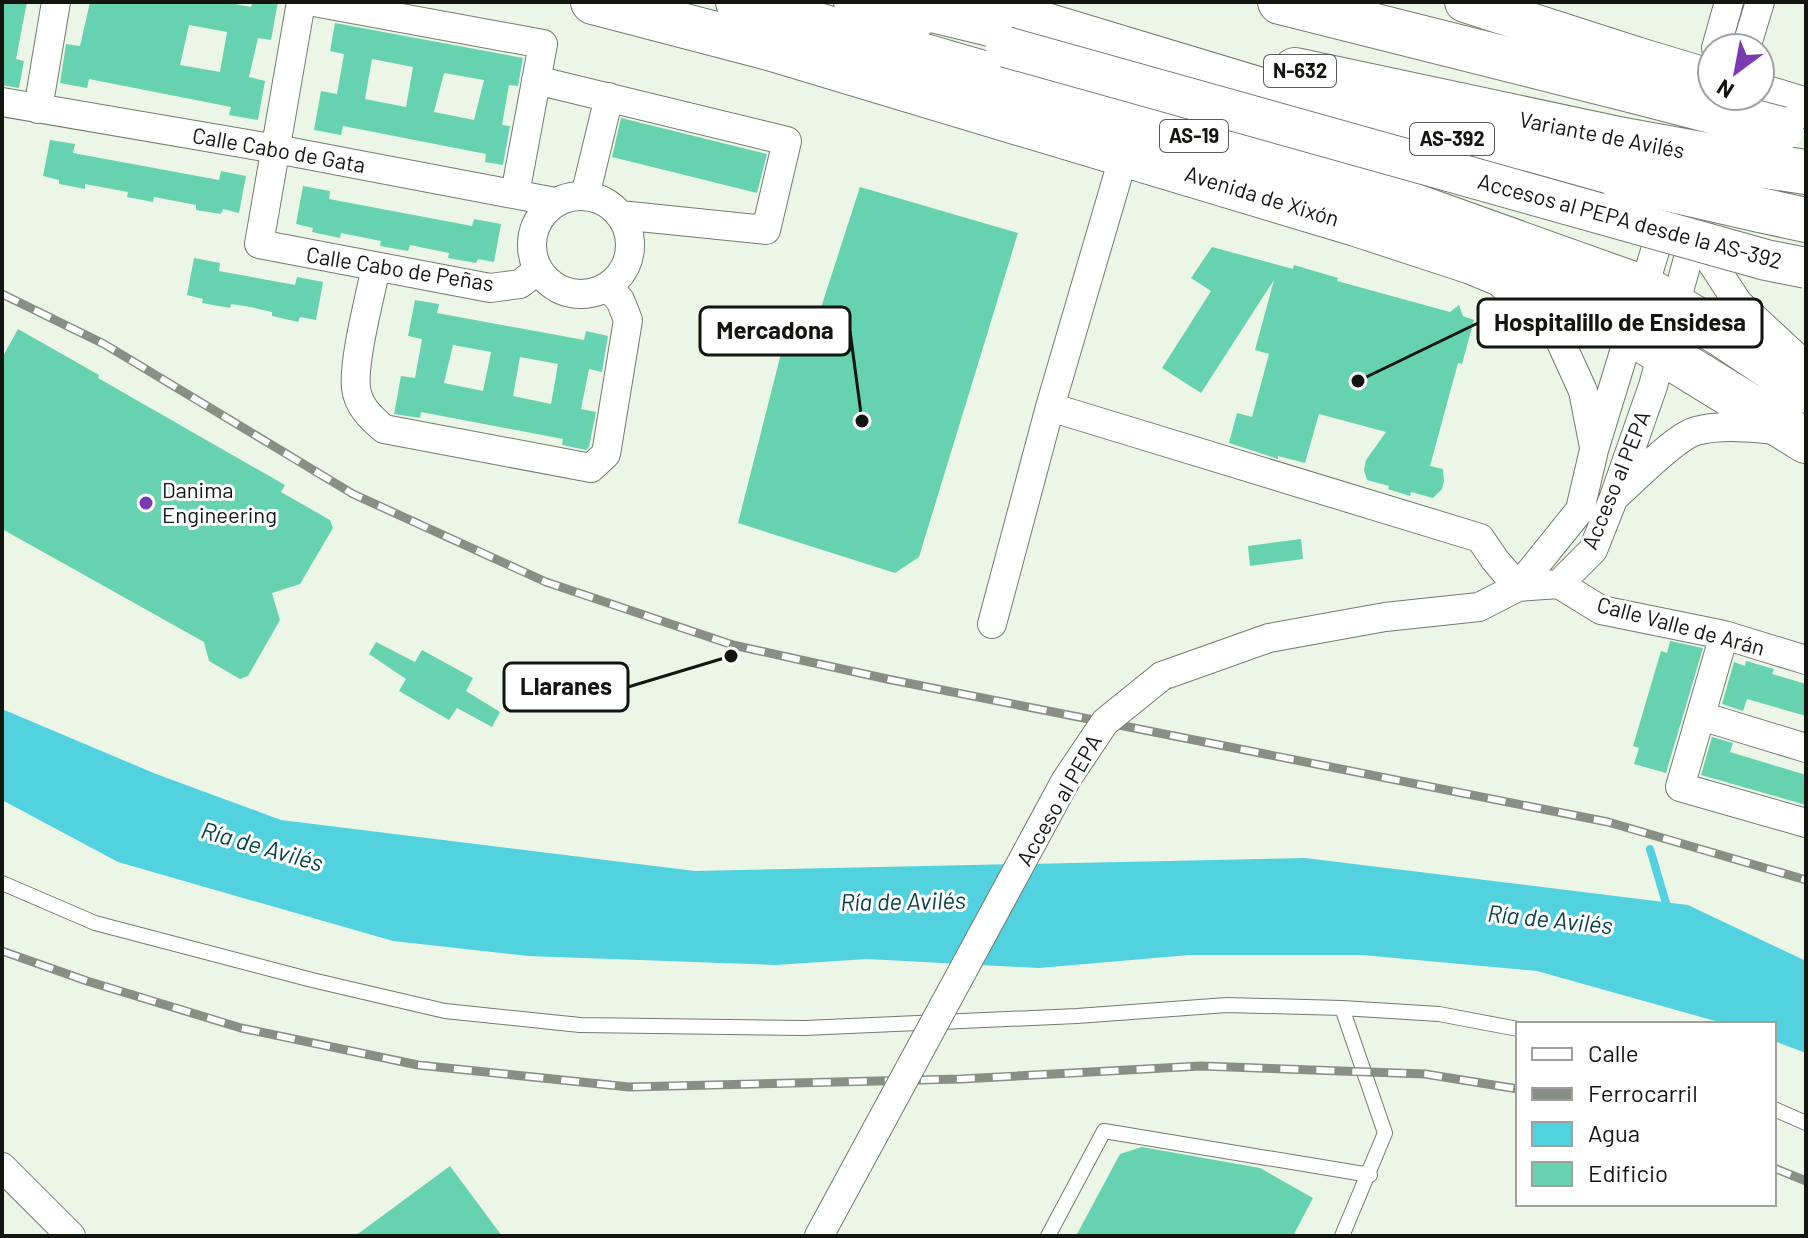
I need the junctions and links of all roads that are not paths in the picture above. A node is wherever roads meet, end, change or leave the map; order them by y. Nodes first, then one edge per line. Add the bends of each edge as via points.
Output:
1 (56, 2) edge
2 (301, 2) edge
3 (314, 2) edge
4 (593, 2) edge
5 (738, 2) edge
6 (854, 2) edge
7 (891, 2) edge
8 (969, 2) edge
9 (976, 2) edge
10 (1280, 2) edge
11 (1465, 2) edge
12 (1729, 2) edge
13 (1760, 2) edge
14 (1721, 32) edge
15 (1751, 32) edge
16 (1636, 75) junction
17 (1696, 79) edge
18 (536, 80) junction
19 (609, 97) junction
20 (1284, 97) junction
21 (2, 102) edge
22 (38, 109) junction
23 (1701, 112) edge
24 (1729, 112) edge
25 (1788, 130) edge
26 (276, 149) junction
27 (1124, 155) junction
28 (1622, 159) junction
29 (515, 194) junction
30 (585, 196) junction
31 (555, 202) junction
32 (620, 215) junction
33 (1806, 220) edge
34 (1697, 228) junction
35 (1472, 262) junction
36 (376, 267) junction
37 (1806, 268) edge
38 (538, 270) junction
39 (607, 287) junction
40 (1660, 297) junction
41 (1646, 342) junction
42 (1806, 366) edge
43 (1806, 391) edge
44 (1050, 407) junction
45 (1800, 436) edge
46 (1594, 450) junction
47 (1614, 497) junction
48 (1559, 584) junction
49 (1518, 587) junction
50 (992, 624) dead end
51 (1724, 635) junction
52 (1806, 660) edge
53 (1701, 716) junction
54 (1806, 748) edge
55 (1806, 823) edge
56 (2, 883) edge
57 (1342, 1008) junction
58 (1516, 1029) edge
59 (1776, 1110) edge
60 (1806, 1123) edge
61 (2, 1167) edge
62 (1370, 1175) junction
63 (71, 1236) edge
64 (819, 1236) edge
65 (1048, 1236) edge
66 (1342, 1236) edge

1 - 22 street
2 - 26 street
3 - 18 street via 543,44
4 - 27 main road, Avenida de Xixón / AS-19 via 769,48
5 - 40 main road, Avenida de Xixón / AS-19 via 1356,185
6 - 37 main road, Accesos al PEPA desde la AS-392, bridge
7 - 20 main road
8 - 20 main road, AS-392
9 - 28 main road, Variante de Avilés / N-632
10 - 16 main road, Variante de Avilés / N-632
11 - 16 main road
12 - 14 street
13 - 15 street
16 - 17 main road, bridge
16 - 25 main road, Variante de Avilés / N-632, bridge
18 - 19 street
18 - 29 street
19 - 30 street
19 - 32 street via 787,141 766,230
20 - 28 main road, AS-392
21 - 22 street, Calle Cabo de Gata
22 - 26 street, Calle Cabo de Gata
23 - 40 street
24 - 34 street
25 - 28 main road, Variante de Avilés / N-632, bridge
26 - 29 street, Calle Cabo de Gata
26 - 36 street, Calle Cabo de Peñas via 259,244
27 - 35 main road, Avenida de Xixón / AS-19
27 - 44 street
28 - 33 main road, AS-392, bridge via 1760,210
29 - 31 street, Calle Cabo de Gata
30 - 31 street
30 - 32 street via 609,204
31 - 38 street via 539,216 531,242
32 - 39 street via 630,251 623,272
34 - 40 street
34 - 42 street via 1738,303
35 - 41 main road, Avenida de Xixón / AS-19 via 1600,315
35 - 46 street via 1557,334 1583,391
36 - 38 street, Calle Cabo de Peñas via 490,288 520,284
36 - 39 street via 356,389 366,414 384,429 591,468 606,454 628,320
38 - 39 street via 555,288 581,295
40 - 41 street
40 - 41 street
40 - 43 main road, Avenida de Xixón / AS-19
41 - 45 main road, Avenida de Xixón / AS-19
41 - 46 street
41 - 47 street, Acceso al PEPA
44 - 49 street via 1480,538
44 - 50 street
45 - 47 street via 1734,427 1693,432
46 - 49 street via 1580,510
47 - 48 street, Acceso al PEPA via 1593,550
48 - 49 street, Acceso al PEPA
48 - 51 street, Calle Valle de Arán via 1601,610
49 - 64 street, Acceso al PEPA, bridge via 1479,607 1269,638 1162,676 1105,722 1066,780
51 - 52 street, Calle Valle de Arán
51 - 53 street
53 - 54 street
53 - 55 street via 1680,787
56 - 57 lane via 95,923 312,980 445,1011 580,1025 805,1028 1227,1005
57 - 58 lane via 1439,1014
57 - 62 lane via 1385,1133
59 - 60 lane
61 - 63 street
62 - 65 lane via 1104,1131
62 - 66 lane

